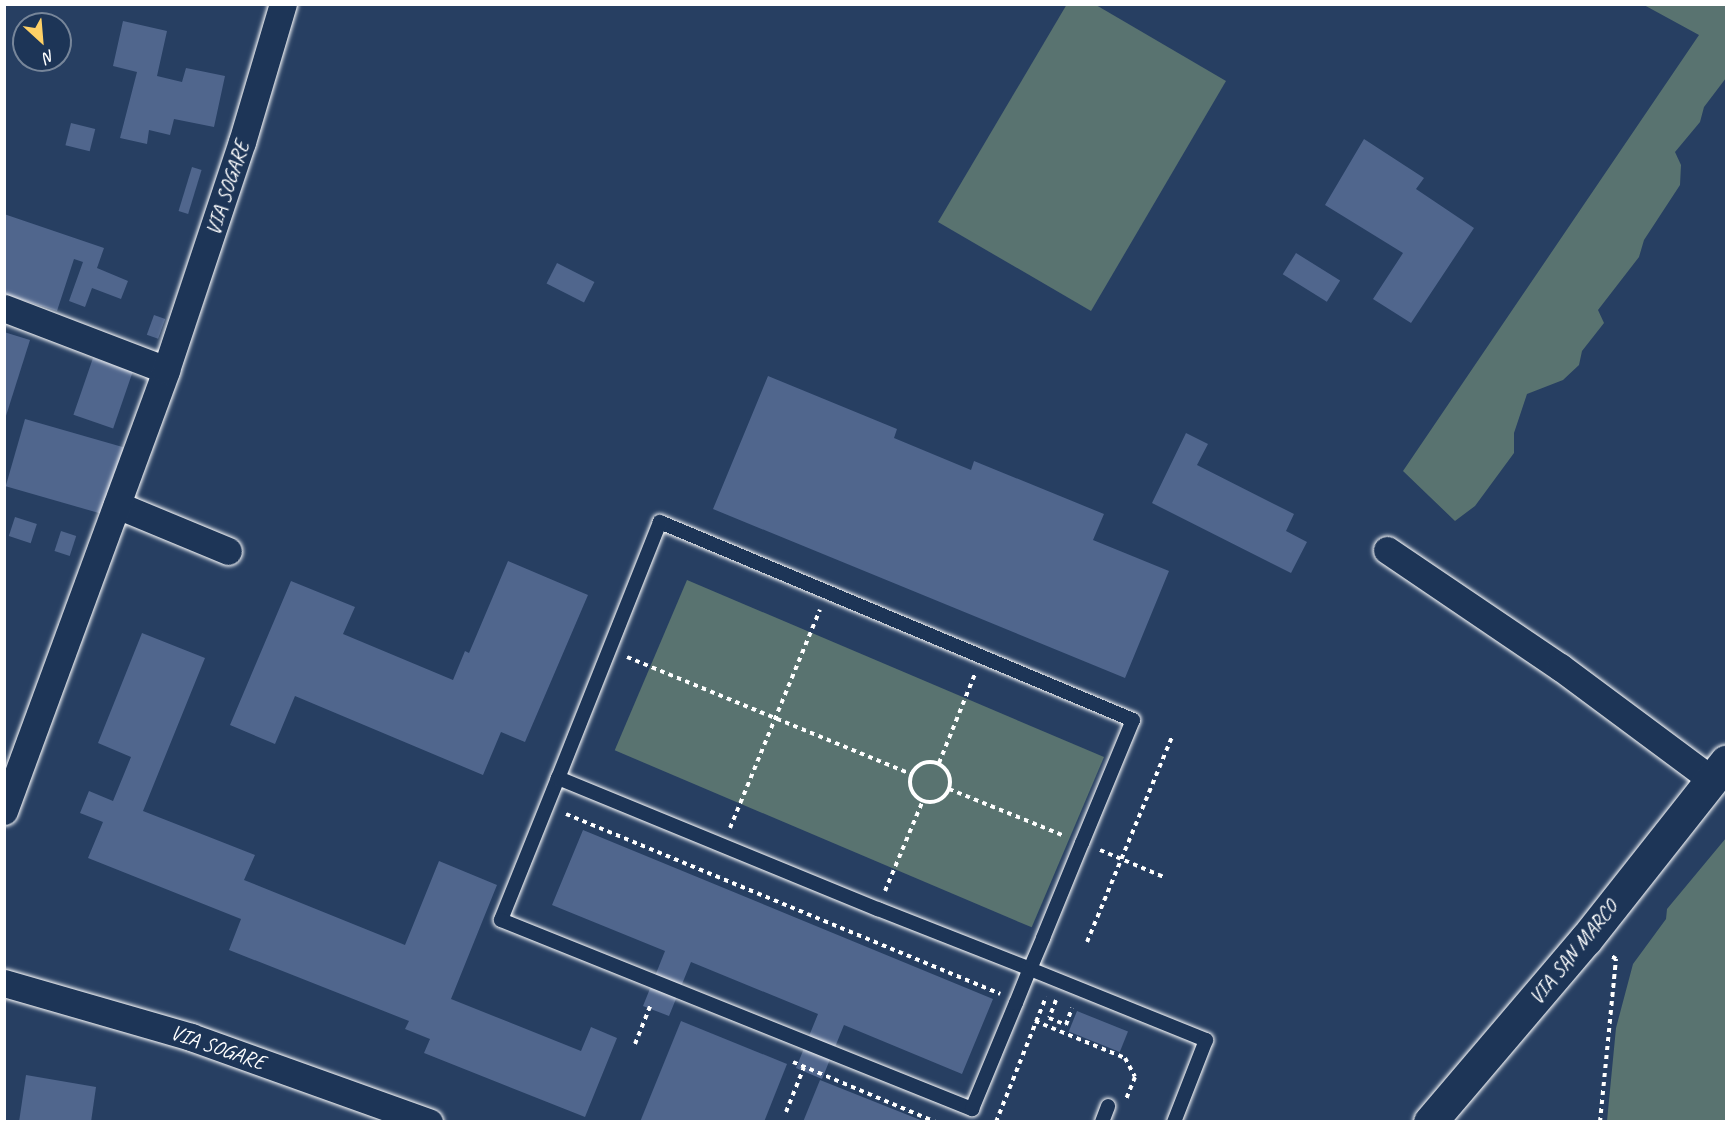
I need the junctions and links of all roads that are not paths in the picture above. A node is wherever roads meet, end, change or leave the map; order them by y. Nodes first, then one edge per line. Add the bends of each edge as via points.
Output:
1 (283, 4) edge
2 (4, 308) edge
3 (166, 370) junction
4 (117, 505) junction
5 (1387, 550) dead end
6 (228, 551) dead end
7 (1719, 771) edge
8 (558, 778) junction
9 (4, 811) edge
10 (1030, 969) junction
11 (4, 983) edge
12 (1108, 1106) dead end
13 (429, 1122) edge
14 (1102, 1122) edge
15 (1174, 1122) edge
16 (1430, 1122) edge

1 - 3 street, VIA SOGARE
2 - 3 street
3 - 4 street, VIA SOGARE
4 - 6 street
4 - 9 street, VIA SOGARE
5 - 7 street, VIA SAN MARCO
7 - 16 main road, VIA SAN MARCO via 1586,939
8 - 10 lane
8 - 10 lane via 501,920 972,1108
8 - 10 lane via 660,522 1133,720
10 - 15 lane via 1206,1040
11 - 13 street, VIA SOGARE via 191,1037
12 - 14 lane

